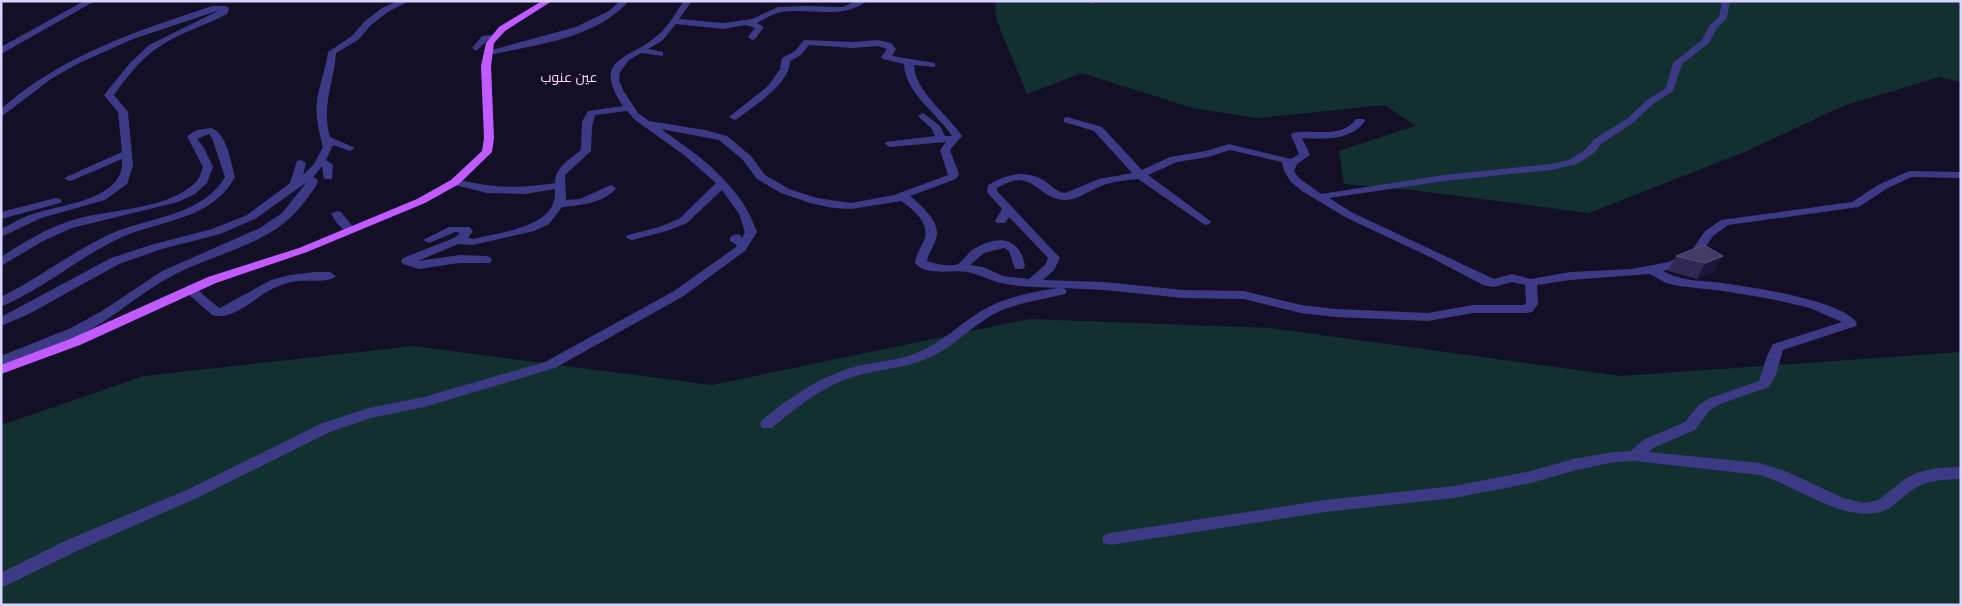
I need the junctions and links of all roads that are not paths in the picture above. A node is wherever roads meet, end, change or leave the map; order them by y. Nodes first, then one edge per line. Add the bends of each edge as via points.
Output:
1 (91, 1) edge
2 (405, 1) edge
3 (548, 1) edge
4 (624, 1) edge
5 (688, 1) edge
6 (863, 1) edge
7 (1726, 1) edge
8 (68, 13) junction
9 (738, 15) dead end
10 (36, 20) dead end
11 (673, 22) junction
12 (749, 23) junction
13 (732, 24) junction
14 (752, 36) dead end
15 (492, 38) junction
16 (476, 48) dead end
17 (640, 50) junction
18 (1, 51) edge
19 (488, 52) junction
20 (660, 54) dead end
21 (908, 61) junction
22 (932, 65) dead end
23 (628, 108) junction
24 (1, 114) edge
25 (923, 116) dead end
26 (734, 117) dead end
27 (1067, 120) dead end
28 (647, 124) junction
29 (1362, 126) dead end
30 (941, 138) junction
31 (326, 139) junction
32 (954, 141) junction
33 (890, 144) dead end
34 (350, 148) dead end
35 (126, 154) junction
36 (320, 161) junction
37 (301, 163) dead end
38 (1289, 167) junction
39 (1140, 175) junction
40 (1961, 175) edge
41 (328, 177) dead end
42 (69, 178) dead end
43 (306, 178) junction
44 (455, 182) junction
45 (295, 184) junction
46 (722, 184) junction
47 (560, 185) junction
48 (117, 188) junction
49 (611, 188) dead end
50 (1066, 196) junction
51 (898, 197) junction
52 (1321, 197) junction
53 (559, 204) junction
54 (1076, 207) dead end
55 (1008, 209) junction
56 (337, 214) dead end
57 (1, 216) edge
58 (1001, 221) dead end
59 (1205, 222) dead end
60 (350, 230) junction
61 (1, 234) edge
62 (632, 236) dead end
63 (429, 240) dead end
64 (458, 240) junction
65 (486, 260) dead end
66 (1, 262) edge
67 (1019, 266) dead end
68 (961, 267) junction
69 (1652, 270) junction
70 (330, 276) dead end
71 (1531, 283) junction
72 (1031, 284) junction
73 (1104, 286) junction
74 (189, 289) junction
75 (1, 302) edge
76 (1, 322) edge
77 (1, 361) edge
78 (1, 370) edge
79 (767, 424) dead end
80 (1635, 456) junction
81 (1961, 474) edge
82 (1110, 539) dead end
83 (1, 581) edge

1 - 8 street
2 - 31 street via 384,10 355,38 332,52 322,100 322,126
3 - 15 main road
4 - 19 street via 594,21
5 - 11 street
6 - 12 street via 844,10 778,10
7 - 52 street via 1723,18 1713,27 1706,42 1678,63 1670,89 1573,162
8 - 10 street
8 - 18 street
9 - 13 street
11 - 13 street
11 - 17 street via 662,36
12 - 13 street
12 - 14 street via 760,27
15 - 16 street via 485,38
15 - 19 main road
17 - 20 street
17 - 23 street via 615,66 613,74
19 - 44 main road via 487,152
21 - 22 street
21 - 26 street via 886,57 892,49 884,43 807,42 796,55 785,60 785,69 770,88
21 - 32 street via 914,83 954,130 957,136
23 - 28 street
23 - 47 street via 589,111 586,151 562,172
24 - 35 street via 34,85 79,61 138,35 215,8 225,8 213,19 158,43 120,77 108,95 123,112
25 - 30 street
27 - 39 street via 1098,129
28 - 46 street
28 - 51 street via 723,138 747,158 761,178 785,192 814,201 851,206
29 - 38 street via 1336,134 1296,135 1305,154
30 - 32 street
30 - 33 street
31 - 34 street
31 - 36 street via 328,147
32 - 51 street via 945,150 954,174 952,177
35 - 42 street
35 - 48 street via 128,166 123,182
36 - 41 street via 328,165
36 - 43 street
37 - 45 street
38 - 39 street via 1282,158 1229,147 1174,159
38 - 52 street via 1295,180
39 - 50 street via 1103,181
39 - 59 street
40 - 69 street via 1912,174 1882,187 1855,205 1725,222 1708,234 1692,257
43 - 45 street
43 - 77 street via 313,180 311,186 278,222 165,275 62,339
44 - 47 street via 487,190 525,190
44 - 60 main road via 421,201
45 - 76 street via 251,217 216,232 158,246 115,261
46 - 62 street via 683,220 663,229
46 - 83 street via 738,202 751,232 741,240 730,258 678,294 584,348 550,365 472,390 369,413 325,428 194,493 73,545
47 - 53 street
48 - 57 street
48 - 61 street via 101,198 36,216
49 - 53 street via 582,202
50 - 54 street
50 - 55 street via 1056,194 1031,178 1015,176 992,187 992,192
51 - 68 street via 907,199 930,227 931,238 920,256 921,263 934,268
52 - 71 street via 1349,215 1487,282 1512,278
53 - 64 street via 549,218 530,229 473,242
55 - 58 street
55 - 72 street via 1054,258 1050,267
56 - 60 street
60 - 74 main road via 271,262
63 - 64 street via 453,228 465,229 466,235
64 - 65 street via 402,261 419,265 460,259
66 - 75 street via 44,236 72,224 162,204 189,192 203,182 208,167 192,136 211,131 217,137 230,177 218,194 178,216 111,237
67 - 68 street via 1013,248 1003,245 978,251
68 - 72 street via 1007,281
69 - 71 street
69 - 80 street via 1673,281 1793,300 1839,313 1848,317 1851,323 1778,347 1764,384 1715,401 1704,408 1690,426 1648,444
70 - 74 street via 304,275 271,285 221,312 216,312
71 - 73 street via 1532,304 1528,309 1473,309 1428,317 1321,312 1244,295 1183,294
72 - 73 street
73 - 79 street via 1041,294 1010,302 983,315 927,353 868,368 815,388 788,405
74 - 78 main road via 75,342
80 - 81 street via 1760,470 1783,476 1838,502 1864,509 1882,505 1921,477
80 - 82 street via 1573,464 1531,477 1454,492 1325,506

